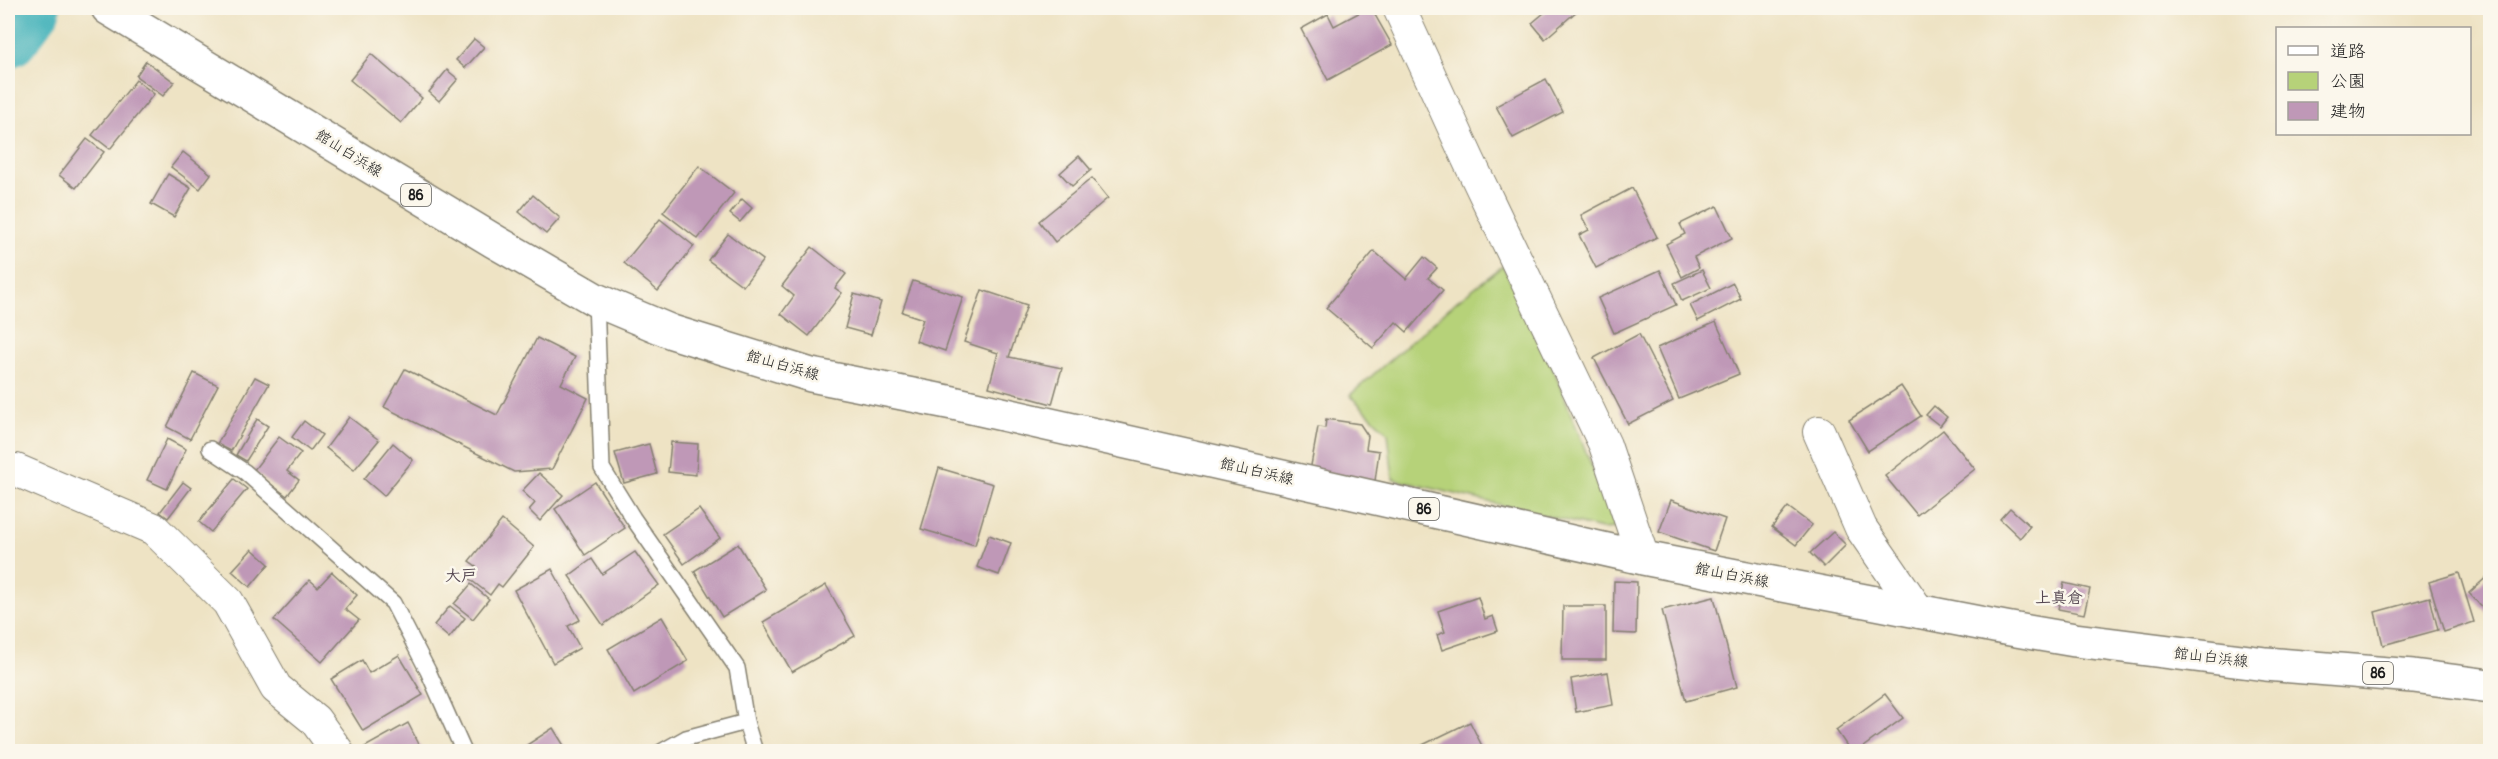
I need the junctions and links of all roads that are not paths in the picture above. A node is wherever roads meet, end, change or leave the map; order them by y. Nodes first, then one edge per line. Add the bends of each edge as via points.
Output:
1 (108, 8) edge
2 (1399, 8) edge
3 (596, 300) junction
4 (1819, 432) dead end
5 (210, 449) dead end
6 (16, 470) dead end
7 (1642, 558) junction
8 (1919, 612) junction
9 (2490, 686) edge
10 (746, 722) junction
11 (338, 752) edge
12 (464, 752) edge
13 (661, 752) edge
14 (755, 752) edge

1 - 3 main road, 館山白浜線 / 86
2 - 7 street via 1605,445
3 - 7 main road, 館山白浜線 / 86 via 672,332 811,375 953,403
3 - 10 lane via 602,468 737,668
4 - 8 street via 1861,528
5 - 12 lane via 245,472 393,603
6 - 11 street via 154,529 228,602 276,688 315,720
7 - 8 main road, 館山白浜線 / 86
8 - 9 main road, 館山白浜線 / 86 via 2106,644
10 - 13 lane via 686,738
10 - 14 lane

